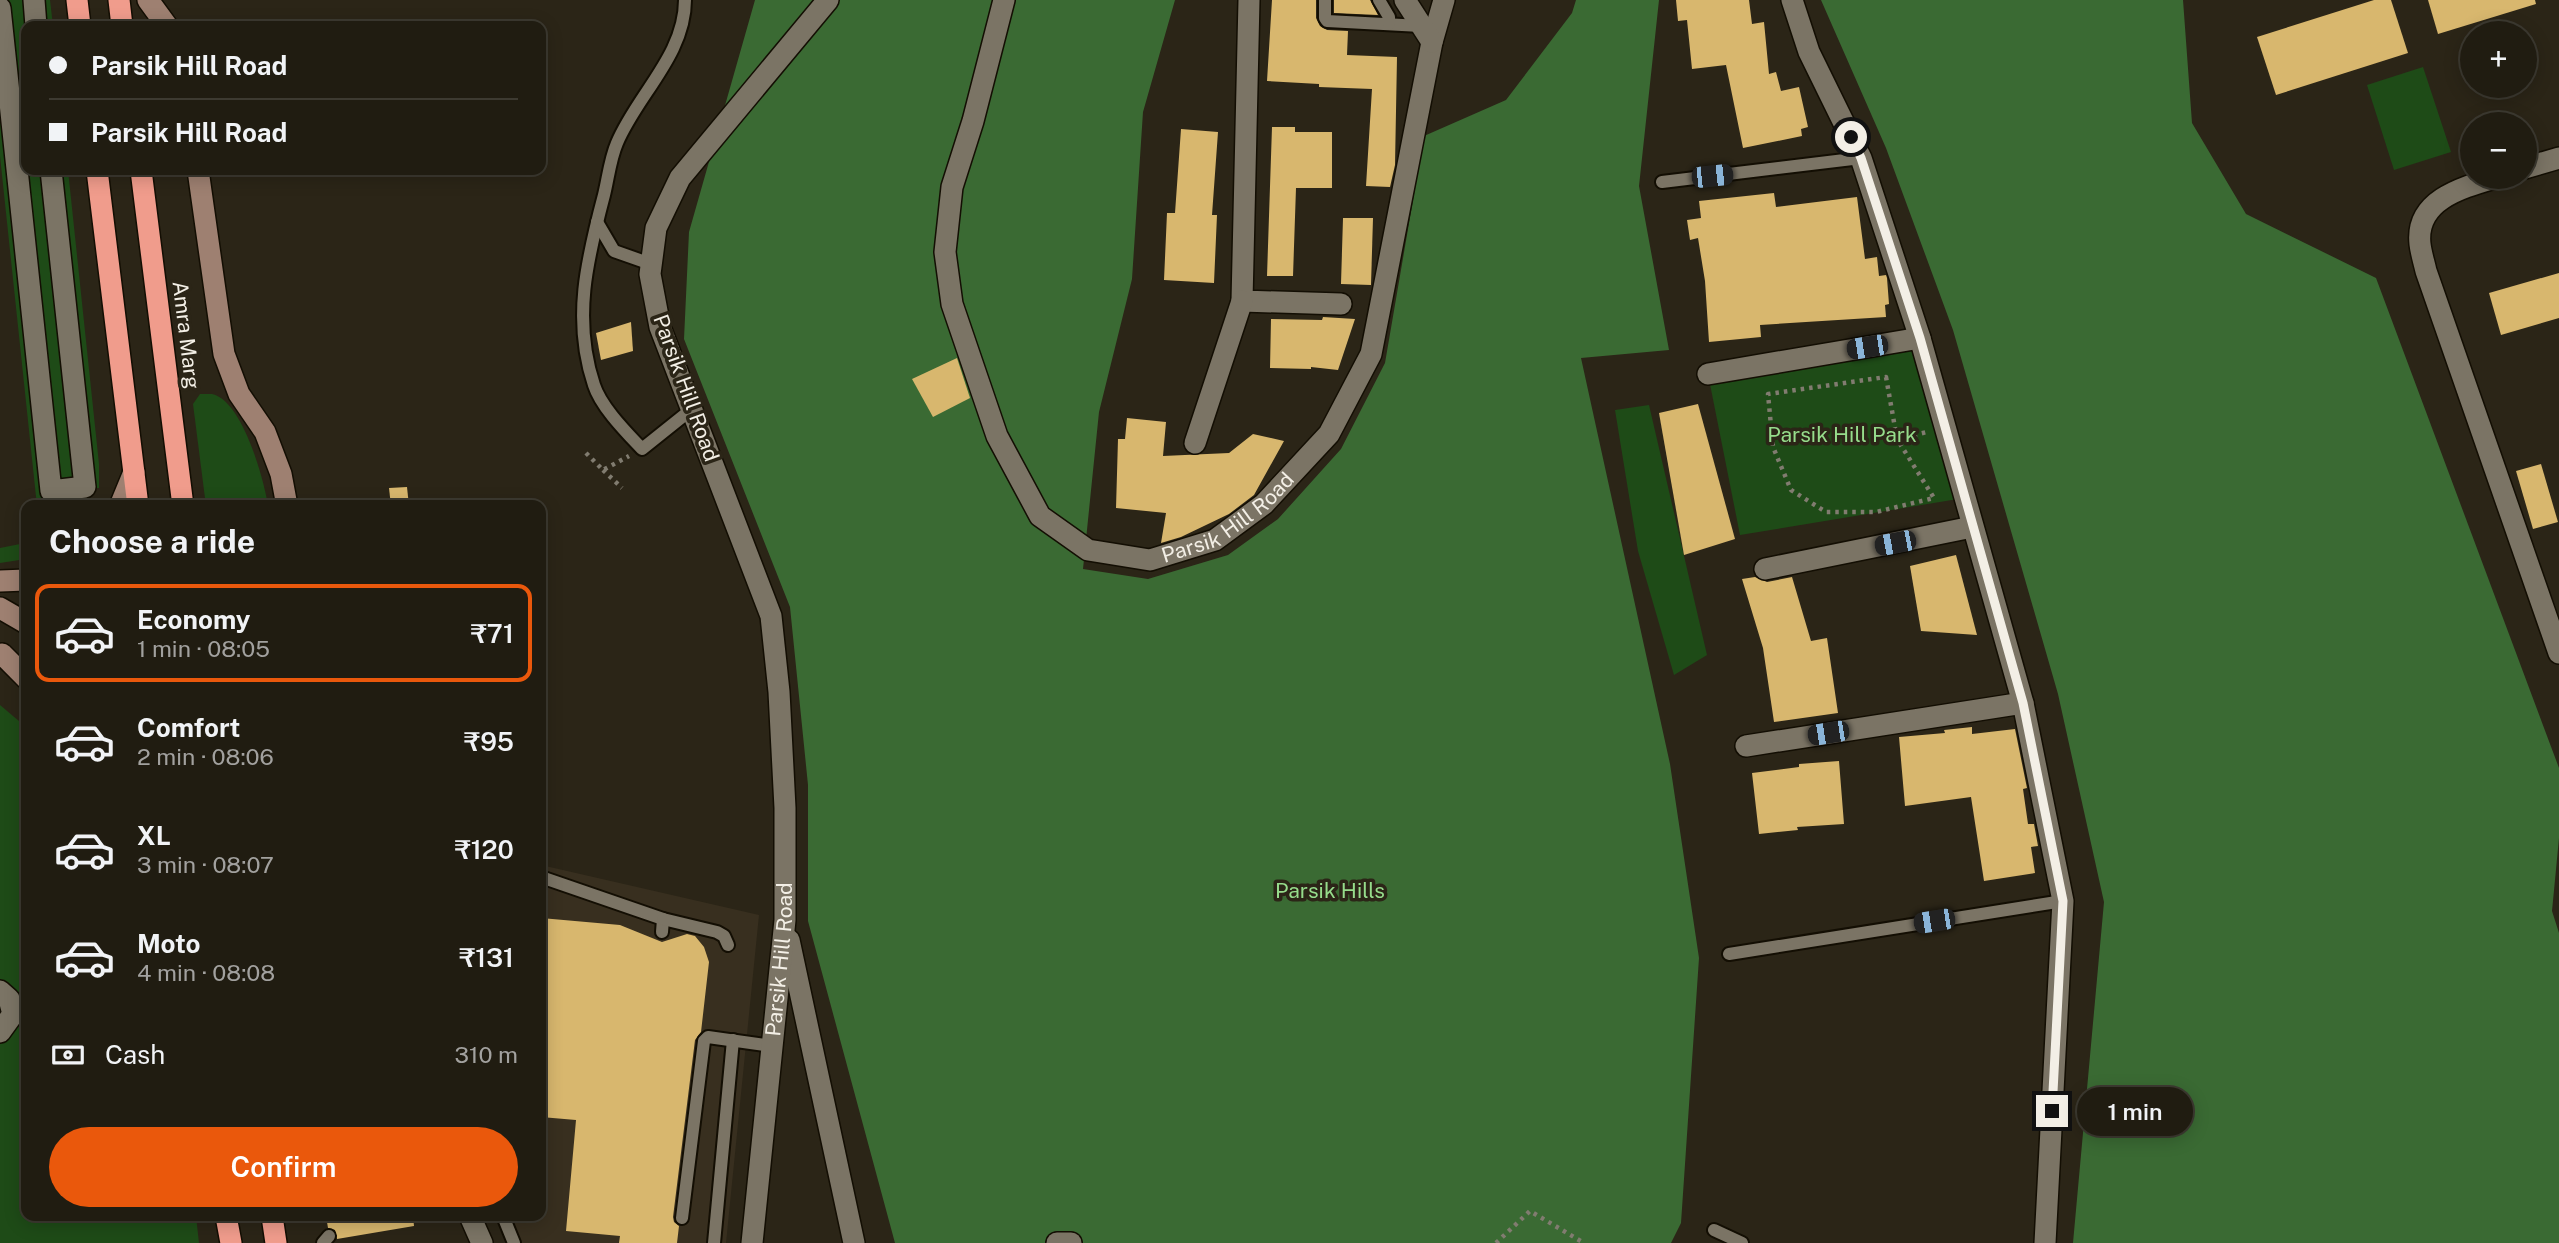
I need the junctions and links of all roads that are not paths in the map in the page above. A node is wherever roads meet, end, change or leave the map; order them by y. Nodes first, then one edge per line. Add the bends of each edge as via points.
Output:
1 (34, 0) edge
2 (77, 0) edge
3 (119, 0) edge
4 (148, 0) edge
5 (685, 0) edge
6 (828, 0) edge
7 (1004, 0) edge
8 (1250, 0) edge
9 (1325, 0) edge
10 (1378, 0) edge
11 (1405, 0) edge
12 (1444, 0) edge
13 (1791, 0) edge
14 (0, 8) edge
15 (36, 21) edge
16 (79, 21) edge
17 (121, 21) edge
18 (163, 21) edge
19 (1389, 24) junction
20 (1426, 34) junction
21 (1861, 158) junction
22 (2559, 158) edge
23 (2537, 164) edge
24 (52, 175) edge
25 (98, 175) edge
26 (142, 175) edge
27 (199, 175) edge
28 (1662, 182) dead end
29 (2464, 189) edge
30 (597, 222) junction
31 (651, 264) junction
32 (1242, 301) junction
33 (1341, 304) dead end
34 (1920, 338) junction
35 (1709, 374) dead end
36 (692, 409) junction
37 (1195, 443) dead end
38 (134, 472) junction
39 (122, 500) edge
40 (137, 500) edge
41 (182, 500) edge
42 (286, 500) edge
43 (1972, 527) junction
44 (1765, 569) dead end
45 (21, 580) edge
46 (0, 581) edge
47 (0, 608) edge
48 (21, 620) edge
49 (2559, 653) edge
50 (1, 654) edge
51 (21, 660) edge
52 (21, 673) edge
53 (2023, 703) junction
54 (1746, 746) dead end
55 (546, 879) edge
56 (2063, 901) junction
57 (785, 920) junction
58 (728, 945) dead end
59 (1729, 954) dead end
60 (0, 991) edge
61 (0, 1032) edge
62 (733, 1040) junction
63 (772, 1046) junction
64 (682, 1218) dead end
65 (227, 1221) edge
66 (273, 1221) edge
67 (472, 1221) edge
68 (505, 1221) edge
69 (1714, 1230) dead end
70 (231, 1243) edge
71 (276, 1243) edge
72 (482, 1243) edge
73 (514, 1243) edge
74 (714, 1243) edge
75 (752, 1243) edge
76 (853, 1243) edge
77 (1057, 1243) edge
78 (1071, 1243) edge
79 (1742, 1243) edge
80 (2045, 1243) edge

1 - 15 street
2 - 16 highway
3 - 17 highway
4 - 18 street
5 - 30 lane via 675,44 617,143
6 - 31 street, Parsik Hill Road via 680,178 656,228
7 - 20 street, Parsik Hill Road via 952,187 945,252 951,304 997,436 1040,516 1088,550 1150,560 1215,540 1265,505 1329,434 1371,354
8 - 32 street
9 - 19 lane via 1327,21
10 - 19 lane
11 - 20 street
12 - 20 street, Parsik Hill Road
13 - 21 street via 1809,52
14 - 24 street via 51,491 85,487
19 - 20 lane
21 - 28 lane
21 - 34 street
22 - 23 street
25 - 38 highway
26 - 41 highway, Amra Marg
27 - 42 street via 224,354 239,394 265,432
29 - 49 street via 2442,197 2424,215 2420,242 2426,271
30 - 31 lane via 614,251
30 - 36 lane via 587,261 582,338 594,387 621,428 642,449
31 - 36 street, Parsik Hill Road via 660,327
32 - 33 street
32 - 37 street
34 - 35 street
34 - 43 street
36 - 57 street, Parsik Hill Road via 771,616 785,808
38 - 39 street
38 - 40 highway
43 - 44 street
43 - 53 street
45 - 46 street
47 - 48 street
50 - 51 street
50 - 52 street
53 - 54 street
53 - 56 street
55 - 58 lane via 662,925 716,932
56 - 59 lane
56 - 80 street
57 - 63 street, Parsik Hill Road
57 - 76 street
60 - 61 street via 9,999 13,1014
62 - 63 lane
62 - 64 lane via 708,1037 704,1041
62 - 74 lane
63 - 75 street, Parsik Hill Road
65 - 70 highway
66 - 71 highway
67 - 72 street
68 - 73 lane
69 - 79 lane
77 - 78 street

